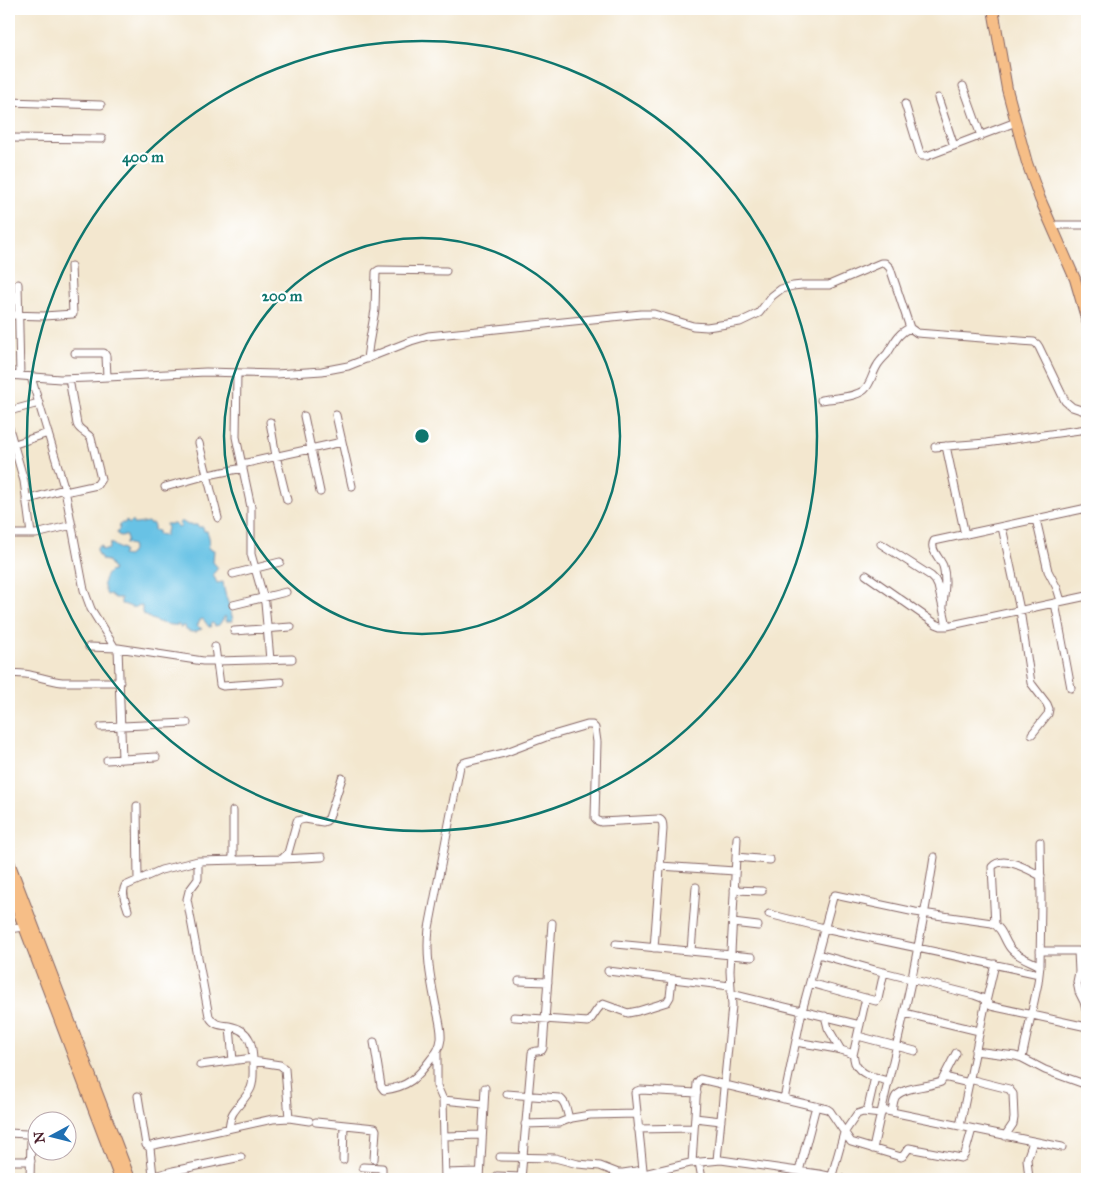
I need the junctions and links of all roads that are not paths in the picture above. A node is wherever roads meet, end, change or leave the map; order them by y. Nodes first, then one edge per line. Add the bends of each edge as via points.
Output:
1 (993, 9) edge
2 (997, 9) edge
3 (963, 86) dead end
4 (938, 98) dead end
5 (9, 102) edge
6 (905, 104) dead end
7 (101, 105) dead end
8 (1016, 122) junction
9 (981, 136) junction
10 (9, 138) edge
11 (102, 139) dead end
12 (954, 146) junction
13 (1057, 225) junction
14 (1087, 225) edge
15 (71, 266) dead end
16 (446, 271) dead end
17 (18, 284) dead end
18 (1087, 306) edge
19 (9, 315) edge
20 (19, 315) junction
21 (1087, 321) edge
22 (910, 328) junction
23 (75, 353) dead end
24 (367, 359) junction
25 (236, 373) junction
26 (9, 375) edge
27 (20, 376) junction
28 (31, 377) junction
29 (107, 377) junction
30 (69, 379) junction
31 (822, 400) dead end
32 (39, 403) junction
33 (9, 411) edge
34 (1087, 412) edge
35 (336, 415) dead end
36 (304, 416) dead end
37 (270, 422) dead end
38 (9, 428) edge
39 (1087, 429) edge
40 (48, 433) junction
41 (342, 442) junction
42 (199, 443) dead end
43 (11, 445) edge
44 (946, 446) junction
45 (935, 447) dead end
46 (310, 449) junction
47 (276, 456) junction
48 (242, 466) junction
49 (208, 475) junction
50 (352, 486) dead end
51 (165, 487) dead end
52 (65, 490) junction
53 (320, 492) dead end
54 (26, 500) junction
55 (287, 500) dead end
56 (1087, 508) edge
57 (218, 518) dead end
58 (1036, 519) junction
59 (72, 525) junction
60 (1002, 526) junction
61 (9, 534) edge
62 (31, 534) junction
63 (965, 535) junction
64 (881, 544) dead end
65 (280, 562) dead end
66 (255, 569) junction
67 (233, 574) dead end
68 (866, 575) dead end
69 (286, 592) dead end
70 (1087, 596) edge
71 (263, 597) junction
72 (1058, 602) junction
73 (233, 605) dead end
74 (943, 606) junction
75 (1020, 610) junction
76 (947, 626) junction
77 (291, 627) dead end
78 (268, 629) junction
79 (234, 631) dead end
80 (89, 647) dead end
81 (215, 647) dead end
82 (116, 648) junction
83 (292, 659) dead end
84 (270, 660) junction
85 (217, 661) junction
86 (9, 674) edge
87 (120, 682) junction
88 (280, 682) dead end
89 (1071, 688) dead end
90 (187, 723) dead end
91 (121, 726) junction
92 (101, 727) dead end
93 (1032, 734) dead end
94 (156, 757) dead end
95 (122, 759) junction
96 (106, 760) dead end
97 (342, 778) dead end
98 (137, 806) dead end
99 (233, 811) dead end
100 (737, 838) dead end
101 (1040, 842) dead end
102 (322, 857) dead end
103 (736, 857) junction
104 (934, 857) dead end
105 (282, 859) junction
106 (233, 860) junction
107 (770, 860) dead end
108 (198, 861) junction
109 (9, 862) edge
110 (660, 866) junction
111 (735, 871) junction
112 (1040, 876) junction
113 (138, 880) junction
114 (9, 887) edge
115 (696, 887) dead end
116 (734, 890) junction
117 (762, 891) dead end
118 (128, 910) dead end
119 (769, 914) dead end
120 (925, 914) junction
121 (552, 923) dead end
122 (733, 923) junction
123 (995, 925) junction
124 (758, 926) dead end
125 (24, 927) junction
126 (824, 928) junction
127 (9, 929) edge
128 (616, 944) dead end
129 (654, 948) junction
130 (918, 948) junction
131 (690, 951) junction
132 (1040, 951) junction
133 (818, 954) junction
134 (731, 955) junction
135 (752, 957) dead end
136 (995, 964) junction
137 (1040, 970) junction
138 (608, 971) dead end
139 (884, 972) junction
140 (672, 979) junction
141 (912, 979) junction
142 (519, 981) dead end
143 (548, 982) junction
144 (810, 983) junction
145 (731, 990) junction
146 (866, 998) junction
147 (986, 1002) junction
148 (802, 1011) junction
149 (904, 1012) junction
150 (1087, 1013) edge
151 (1031, 1014) junction
152 (825, 1016) junction
153 (514, 1017) dead end
154 (545, 1020) junction
155 (860, 1025) junction
156 (230, 1026) junction
157 (1087, 1027) edge
158 (979, 1031) junction
159 (858, 1036) junction
160 (374, 1042) dead end
161 (796, 1042) junction
162 (896, 1046) junction
163 (841, 1050) junction
164 (915, 1051) dead end
165 (975, 1051) junction
166 (437, 1052) junction
167 (956, 1053) dead end
168 (853, 1055) junction
169 (1022, 1058) junction
170 (253, 1060) junction
171 (233, 1061) junction
172 (200, 1065) dead end
173 (875, 1077) junction
174 (944, 1077) junction
175 (888, 1081) junction
176 (969, 1081) junction
177 (724, 1085) junction
178 (1087, 1085) edge
179 (485, 1088) dead end
180 (697, 1093) junction
181 (506, 1094) dead end
182 (528, 1095) junction
183 (138, 1096) dead end
184 (784, 1099) junction
185 (443, 1100) junction
186 (484, 1104) junction
187 (816, 1106) junction
188 (867, 1112) junction
189 (881, 1112) junction
190 (892, 1112) junction
191 (636, 1114) junction
192 (290, 1118) junction
193 (695, 1118) junction
194 (569, 1119) junction
195 (721, 1121) junction
196 (525, 1124) junction
197 (344, 1125) junction
198 (960, 1126) junction
199 (229, 1128) junction
200 (638, 1128) junction
201 (694, 1128) junction
202 (972, 1129) junction
203 (9, 1132) edge
204 (844, 1133) junction
205 (482, 1135) junction
206 (444, 1136) junction
207 (1005, 1136) junction
208 (1033, 1142) junction
209 (150, 1148) junction
210 (1062, 1148) dead end
211 (873, 1149) junction
212 (500, 1157) dead end
213 (522, 1157) junction
214 (241, 1158) dead end
215 (374, 1159) dead end
216 (343, 1160) dead end
217 (717, 1160) junction
218 (9, 1161) edge
219 (31, 1162) junction
220 (696, 1162) junction
221 (363, 1167) dead end
222 (799, 1171) junction
223 (644, 1174) edge
224 (153, 1176) junction
225 (445, 1176) edge
226 (480, 1176) edge
227 (497, 1176) dead end
228 (521, 1178) edge
229 (831, 1178) edge
230 (30, 1179) edge
231 (120, 1179) edge
232 (130, 1179) edge
233 (142, 1179) edge
234 (382, 1179) edge
235 (702, 1179) edge
236 (797, 1179) edge
237 (842, 1179) edge
238 (1029, 1179) edge

1 - 8 main road
2 - 13 main road via 1000,35 1031,158
3 - 9 street
4 - 12 street
5 - 7 street
6 - 12 street via 922,156
8 - 9 street
8 - 21 main road via 1040,199 1075,279
9 - 12 street
10 - 11 street
13 - 14 street
13 - 18 main road via 1079,272
15 - 20 street via 73,314
16 - 24 street via 376,272 375,310
17 - 20 street
19 - 20 street
20 - 27 street
22 - 24 street via 890,268 881,263 830,285 802,285 781,290 759,313 740,322 693,326 654,314 641,314 428,336
22 - 31 street via 898,336 864,390 855,395
22 - 34 street via 917,333 1034,342 1065,401
23 - 29 street via 104,353
24 - 25 street via 322,371
25 - 29 street
25 - 48 street via 236,437
26 - 27 street
27 - 28 street
28 - 30 street
28 - 32 street
29 - 30 street
30 - 52 street via 77,424 91,438 101,479 97,484
32 - 33 street
32 - 40 street
35 - 41 street
36 - 46 street
37 - 47 street
38 - 43 street
39 - 44 street
40 - 43 street
40 - 52 street
41 - 46 street
41 - 50 street
42 - 49 street
43 - 54 street via 24,481
44 - 45 street
44 - 63 street
46 - 47 street
46 - 53 street
47 - 48 street
47 - 55 street
48 - 49 street
48 - 66 street via 251,507 250,549
49 - 51 street
49 - 57 street
52 - 54 street
52 - 59 street
54 - 62 street
56 - 58 street
58 - 60 street
58 - 72 street via 1048,571 1058,588
59 - 62 street
59 - 82 street via 86,598
60 - 63 street
60 - 75 street
61 - 62 street
63 - 74 street via 932,544 944,570
64 - 74 street via 931,576 938,586
65 - 66 street
66 - 67 street
66 - 71 street
68 - 76 street via 936,624
69 - 71 street
70 - 72 street
71 - 73 street
71 - 78 street
72 - 75 street
72 - 89 street
74 - 76 street
75 - 76 street
75 - 93 street via 1031,683 1049,709
77 - 78 street
78 - 79 street
78 - 84 street
80 - 82 street
81 - 85 street
82 - 85 street
82 - 87 street
83 - 84 street
84 - 85 street
85 - 88 street via 223,686
86 - 87 street via 22,673 62,682
87 - 91 street
90 - 91 street
91 - 92 street
91 - 95 street
94 - 95 street
95 - 96 street
97 - 105 street via 329,818 323,822 305,818 297,821 288,853
98 - 113 street
99 - 106 street
100 - 103 street
101 - 112 street
102 - 105 street
103 - 107 street
103 - 111 street
104 - 120 street
105 - 106 street
106 - 108 street
108 - 113 street via 161,870
108 - 156 street via 198,879 188,891 187,899 209,1016 216,1024
109 - 232 main road
110 - 111 street
110 - 129 street
110 - 166 street via 661,820 601,822 595,818 597,742 592,725 463,763 427,943 441,1036
111 - 116 street
112 - 123 street via 1018,864 1002,862 992,867
112 - 132 street
113 - 118 street via 123,890
114 - 125 main road
115 - 131 street
116 - 117 street
116 - 122 street
119 - 126 street
120 - 123 street
120 - 126 street via 835,895
120 - 130 street
121 - 143 street
122 - 124 street
122 - 134 street
123 - 137 street via 1012,951
125 - 127 street
125 - 231 main road
126 - 130 street
126 - 133 street
128 - 129 street
129 - 131 street
130 - 136 street
130 - 141 street
131 - 134 street
132 - 137 street
132 - 150 street via 1078,951 1077,982
133 - 139 street
133 - 144 street
134 - 135 street
134 - 145 street
136 - 137 street
136 - 147 street
137 - 151 street
138 - 140 street
139 - 141 street
139 - 146 street via 878,1000
140 - 145 street
140 - 154 street via 667,1002 628,1012 603,1004 588,1022
141 - 147 street via 974,995
141 - 149 street
142 - 143 street
143 - 154 street
144 - 146 street
144 - 148 street
145 - 148 street
145 - 177 street
146 - 155 street
147 - 151 street via 991,1006
147 - 158 street
148 - 152 street
148 - 161 street
149 - 158 street
149 - 162 street
151 - 157 street
151 - 169 street
152 - 155 street
152 - 163 street
153 - 154 street
154 - 182 street via 542,1050 532,1053
155 - 159 street
156 - 170 street via 248,1037
156 - 171 street
158 - 165 street
159 - 162 street
159 - 168 street
160 - 166 street via 384,1090 415,1079
161 - 163 street
161 - 184 street
162 - 164 street
162 - 175 street
163 - 168 street
165 - 169 street
165 - 176 street
166 - 185 street via 438,1086
167 - 174 street
168 - 173 street via 866,1075
169 - 178 street
170 - 171 street
170 - 192 street via 285,1069
170 - 199 street via 250,1090 232,1114
171 - 172 street
173 - 175 street
173 - 188 street
174 - 176 street
174 - 190 street via 936,1084 896,1096
175 - 189 street
176 - 198 street
176 - 207 street via 1009,1089 1013,1094 1013,1124
177 - 180 street via 698,1080
177 - 184 street
177 - 195 street
179 - 186 street
180 - 191 street via 638,1091 634,1096
180 - 193 street
181 - 182 street
182 - 194 street via 562,1100
182 - 196 street
183 - 209 street via 146,1144
184 - 187 street
185 - 186 street
185 - 206 street
186 - 205 street
187 - 204 street via 830,1111
187 - 222 street
188 - 189 street
188 - 204 street via 857,1114
189 - 190 street
189 - 211 street
190 - 198 street
191 - 194 street
191 - 200 street
192 - 197 street
192 - 199 street
193 - 195 street
193 - 201 street
194 - 196 street
195 - 217 street
196 - 213 street
197 - 215 street via 375,1128
197 - 216 street
198 - 202 street
199 - 209 street via 154,1144
200 - 201 street
200 - 223 street
201 - 220 street
202 - 207 street
202 - 211 street via 961,1158 908,1148 901,1157
203 - 219 street via 30,1135
204 - 211 street via 851,1142
204 - 229 street
205 - 206 street
205 - 226 street
206 - 225 street
207 - 208 street
208 - 210 street
208 - 238 street via 1027,1159
209 - 224 street
212 - 213 street
213 - 223 street via 555,1158 600,1166 623,1174
213 - 228 street
214 - 224 street
217 - 220 street
217 - 222 street
218 - 219 street
219 - 230 street
220 - 223 street
220 - 235 street
221 - 234 street via 382,1168
222 - 229 street
222 - 236 street
224 - 233 street
225 - 226 street
227 - 228 street
229 - 237 street

